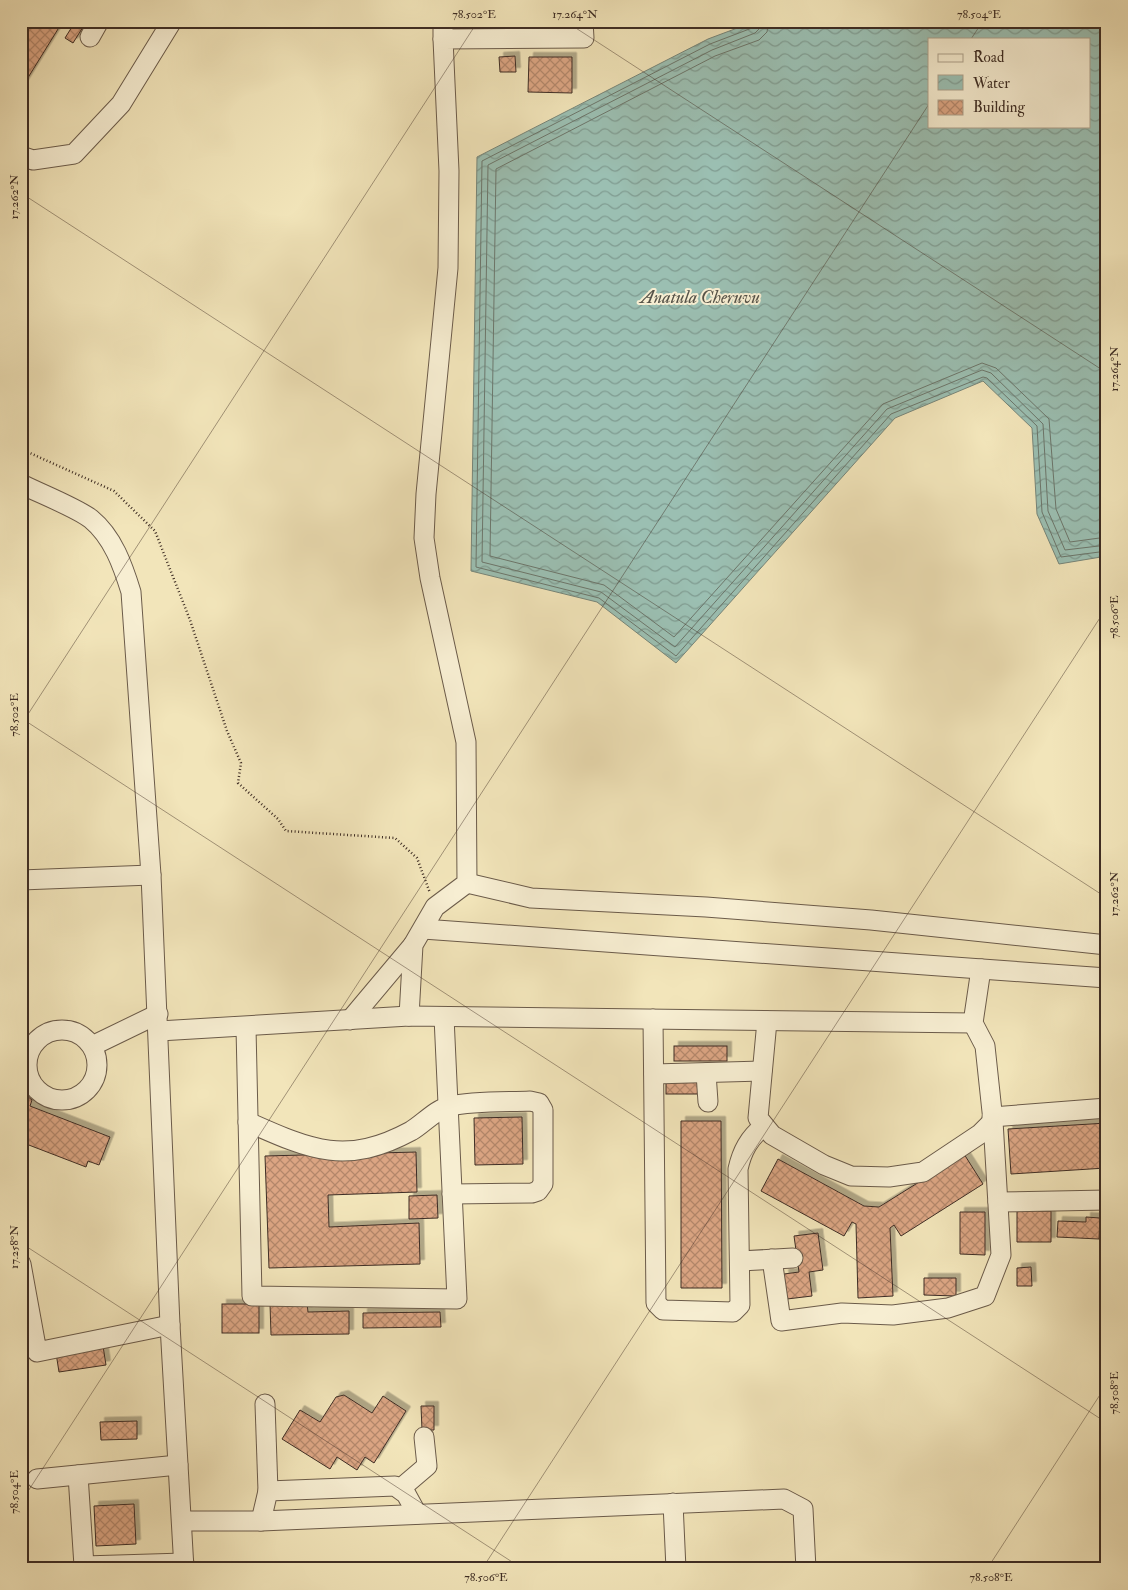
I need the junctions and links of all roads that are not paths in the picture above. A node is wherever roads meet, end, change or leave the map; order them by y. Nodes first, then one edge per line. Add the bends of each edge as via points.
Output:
1 (172, 21) edge
2 (584, 21) edge
3 (443, 30) edge
4 (506, 30) edge
5 (21, 156) edge
6 (21, 484) edge
7 (151, 875) junction
8 (21, 880) edge
9 (467, 883) junction
10 (423, 929) junction
11 (413, 945) junction
12 (1107, 945) edge
13 (981, 969) junction
14 (1107, 978) edge
15 (409, 1016) junction
16 (444, 1017) junction
17 (653, 1019) junction
18 (350, 1020) junction
19 (767, 1021) junction
20 (158, 1022) junction
21 (973, 1023) junction
22 (246, 1028) junction
23 (92, 1046) junction
24 (24, 1054) edge
25 (762, 1071) junction
26 (706, 1072) junction
27 (654, 1074) junction
28 (708, 1102) dead end
29 (448, 1106) junction
30 (1107, 1108) edge
31 (992, 1119) junction
32 (248, 1122) junction
33 (764, 1126) junction
34 (452, 1194) junction
35 (1107, 1200) edge
36 (998, 1202) junction
37 (793, 1258) dead end
38 (772, 1259) junction
39 (740, 1261) junction
40 (21, 1264) edge
41 (170, 1325) junction
42 (265, 1404) dead end
43 (424, 1437) dead end
44 (178, 1465) junction
45 (78, 1475) junction
46 (37, 1479) dead end
47 (400, 1489) junction
48 (268, 1491) junction
49 (674, 1503) junction
50 (417, 1514) junction
51 (182, 1521) junction
52 (261, 1521) junction
53 (184, 1566) edge
54 (676, 1569) edge
55 (806, 1569) edge

1 - 5 lane via 122,104 74,154 33,160
2 - 4 lane via 584,38
3 - 4 lane
3 - 9 lane via 449,171 448,268 424,538 466,742
6 - 7 lane via 90,518 109,539 131,592
7 - 8 lane
7 - 20 lane
9 - 10 lane via 436,907
9 - 12 lane via 531,898 871,920
10 - 11 lane
10 - 13 lane
11 - 15 lane
11 - 18 lane
13 - 14 lane
13 - 21 lane
15 - 16 lane
15 - 18 lane
16 - 17 lane
16 - 29 lane
17 - 19 lane
17 - 27 lane
18 - 22 lane
19 - 21 lane
19 - 25 lane
20 - 22 lane
20 - 23 lane
20 - 41 lane
21 - 31 lane via 985,1046
22 - 32 lane
23 - 24 lane via 72,1031 60,1030 49,1032
23 - 24 lane via 98,1067 95,1078 81,1094 71,1099 49,1098 40,1092 32,1082
25 - 26 lane
25 - 33 lane via 758,1118
26 - 27 lane
26 - 28 lane
27 - 39 lane via 656,1303 663,1310 733,1312 740,1305
29 - 32 lane via 412,1130 383,1144 352,1150 310,1148
29 - 34 lane
29 - 34 lane via 530,1101 539,1104 543,1110 543,1184 538,1191
30 - 31 lane
31 - 33 lane via 980,1134 923,1172 889,1177 851,1176 824,1165 772,1136
31 - 36 lane
32 - 34 lane via 252,1296 457,1299
33 - 39 lane via 742,1152 738,1169
35 - 36 lane
36 - 38 lane via 1001,1255 985,1296 948,1308 893,1315 842,1312 781,1321
37 - 38 lane
38 - 39 lane
40 - 41 lane via 37,1352
41 - 44 lane
42 - 48 lane
43 - 47 lane via 427,1466
44 - 45 lane
44 - 51 lane
45 - 46 lane
45 - 53 lane via 84,1566
47 - 48 lane via 395,1486
47 - 50 lane
48 - 52 lane
49 - 50 lane
49 - 54 lane
49 - 55 lane via 784,1499 803,1509
50 - 52 lane
51 - 52 lane
51 - 53 lane

